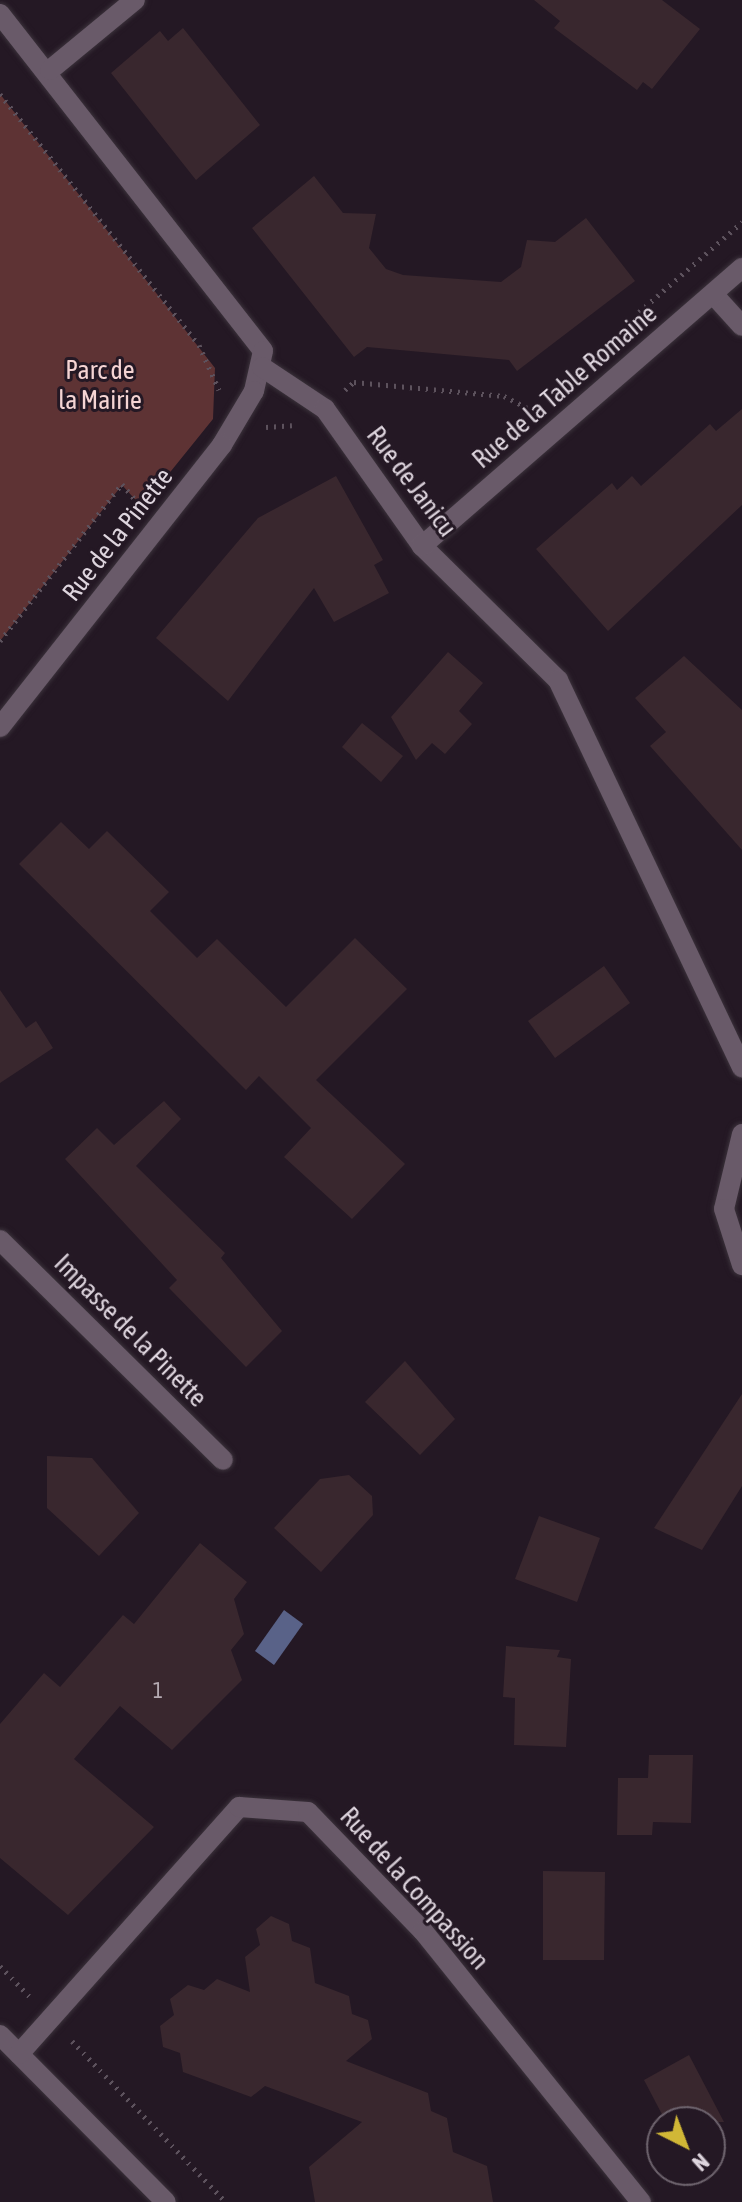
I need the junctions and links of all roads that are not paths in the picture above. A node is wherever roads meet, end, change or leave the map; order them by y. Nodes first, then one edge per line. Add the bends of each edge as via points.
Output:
1 (135, 0) edge
2 (0, 14) edge
3 (50, 70) junction
4 (742, 268) edge
5 (713, 294) junction
6 (742, 326) edge
7 (262, 367) junction
8 (422, 546) junction
9 (0, 727) edge
10 (742, 1067) edge
11 (742, 1134) edge
12 (0, 1240) edge
13 (742, 1265) edge
14 (223, 1460) dead end
15 (0, 2035) edge
16 (19, 2054) junction
17 (166, 2202) edge
18 (641, 2202) edge

1 - 3 street
2 - 3 street
3 - 7 street via 257,337
4 - 5 street, Rue de la Table Romaine
5 - 6 street
5 - 8 street, Rue de la Table Romaine
7 - 8 street, Rue de Janicu via 325,409
7 - 9 street, Rue de la Pinette via 222,445
8 - 10 street, Rue de Janicu via 558,680
11 - 13 street via 724,1209
12 - 14 street, Impasse de la Pinette
15 - 16 street
16 - 17 street
16 - 18 street, Rue de la Compassion via 239,1807 308,1812 423,1931

